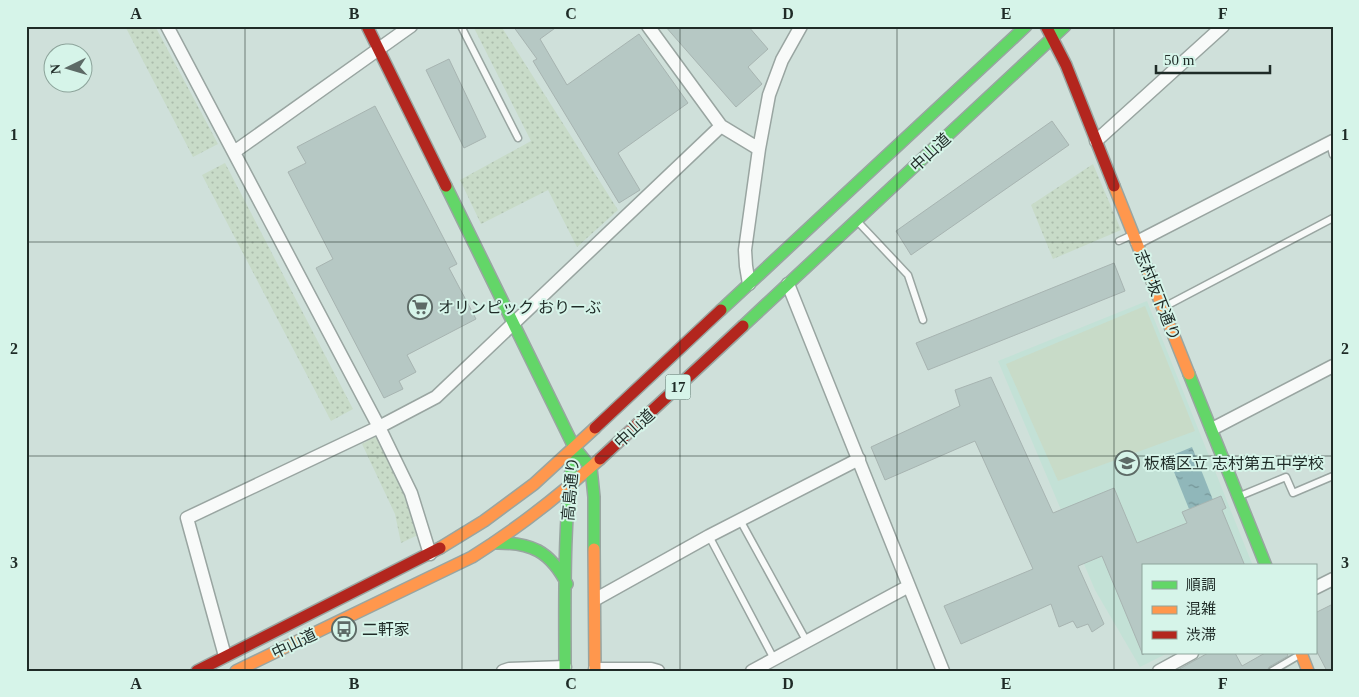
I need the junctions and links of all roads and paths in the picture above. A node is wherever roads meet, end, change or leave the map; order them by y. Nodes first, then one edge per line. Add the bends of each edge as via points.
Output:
1 (167, 26) edge
2 (367, 26) edge
3 (411, 26) edge
4 (461, 26) edge
5 (648, 26) edge
6 (801, 26) edge
7 (1026, 26) edge
8 (1046, 26) edge
9 (1065, 26) edge
10 (1223, 26) edge
11 (1052, 38) junction
12 (378, 50) junction
13 (721, 126) junction
14 (518, 138) dead end
15 (1096, 141) junction
16 (1332, 146) edge
17 (759, 149) junction
18 (234, 152) junction
19 (1333, 218) edge
20 (856, 220) junction
21 (1135, 239) junction
22 (1119, 241) dead end
23 (749, 284) junction
24 (788, 284) junction
25 (1163, 308) junction
26 (923, 320) dead end
27 (513, 325) junction
28 (1333, 366) edge
29 (379, 427) junction
30 (1212, 429) junction
31 (574, 447) junction
32 (859, 459) junction
33 (591, 468) junction
34 (1333, 476) edge
35 (568, 488) junction
36 (1239, 496) junction
37 (740, 520) junction
38 (709, 536) junction
39 (494, 543) junction
40 (430, 554) junction
41 (1265, 564) edge
42 (1333, 579) edge
43 (567, 584) junction
44 (909, 586) junction
45 (1316, 588) edge
46 (596, 599) junction
47 (807, 642) junction
48 (1190, 654) edge
49 (1299, 654) edge
50 (1301, 654) edge
51 (226, 656) junction
52 (774, 659) junction
53 (565, 669) edge
54 (595, 670) edge
55 (197, 671) edge
56 (236, 671) edge
57 (503, 671) edge
58 (658, 671) edge
59 (752, 671) edge
60 (943, 671) edge
61 (1159, 671) edge
62 (1272, 671) edge
63 (1308, 671) edge

1 - 18 street
2 - 12 main road
3 - 12 street
4 - 14 lane
5 - 13 street
6 - 17 street via 782,60 769,95
7 - 23 main road, 中山道 / 17
8 - 11 main road, 志村坂下通り
9 - 11 main road, 中山道 / 17
10 - 15 street
11 - 15 main road, 志村坂下通り
11 - 20 main road, 中山道 / 17
12 - 18 street
12 - 27 main road
13 - 17 street
13 - 27 street
15 - 21 main road, 志村坂下通り
16 - 21 street
17 - 23 street via 745,250
18 - 29 street
19 - 25 lane
20 - 24 main road, 中山道 / 17
20 - 26 lane via 908,275
21 - 22 lane
21 - 25 main road, 志村坂下通り
23 - 31 main road, 中山道 / 17
24 - 32 street
24 - 33 main road, 中山道 / 17
25 - 30 main road, 志村坂下通り
27 - 29 street via 436,397
27 - 31 main road
28 - 30 street
29 - 40 street via 411,493
29 - 51 street via 188,518
30 - 36 main road, 志村坂下通り
31 - 33 main road, 高島通り
31 - 35 main road, 高島通り
31 - 40 main road, 中山道 / 17 via 510,503
32 - 37 street
32 - 44 street
33 - 35 main road, 中山道 / 17
33 - 46 main road, 高島通り
34 - 36 lane via 1293,493 1286,477
35 - 39 main road, 中山道 / 17
35 - 43 main road, 高島通り
36 - 41 main road, 志村坂下通り
37 - 38 street
37 - 47 lane
38 - 46 street
38 - 52 lane
39 - 43 main road via 518,543 537,548 555,564
39 - 56 main road, 中山道 / 17 via 438,574
40 - 51 main road, 中山道 / 17
42 - 45 street
43 - 53 main road, 高島通り
44 - 47 street
44 - 60 street
46 - 54 main road, 高島通り
47 - 52 street
48 - 61 street
49 - 62 lane
50 - 63 main road
51 - 55 main road, 中山道 / 17
52 - 59 street
53 - 57 street
54 - 58 street

